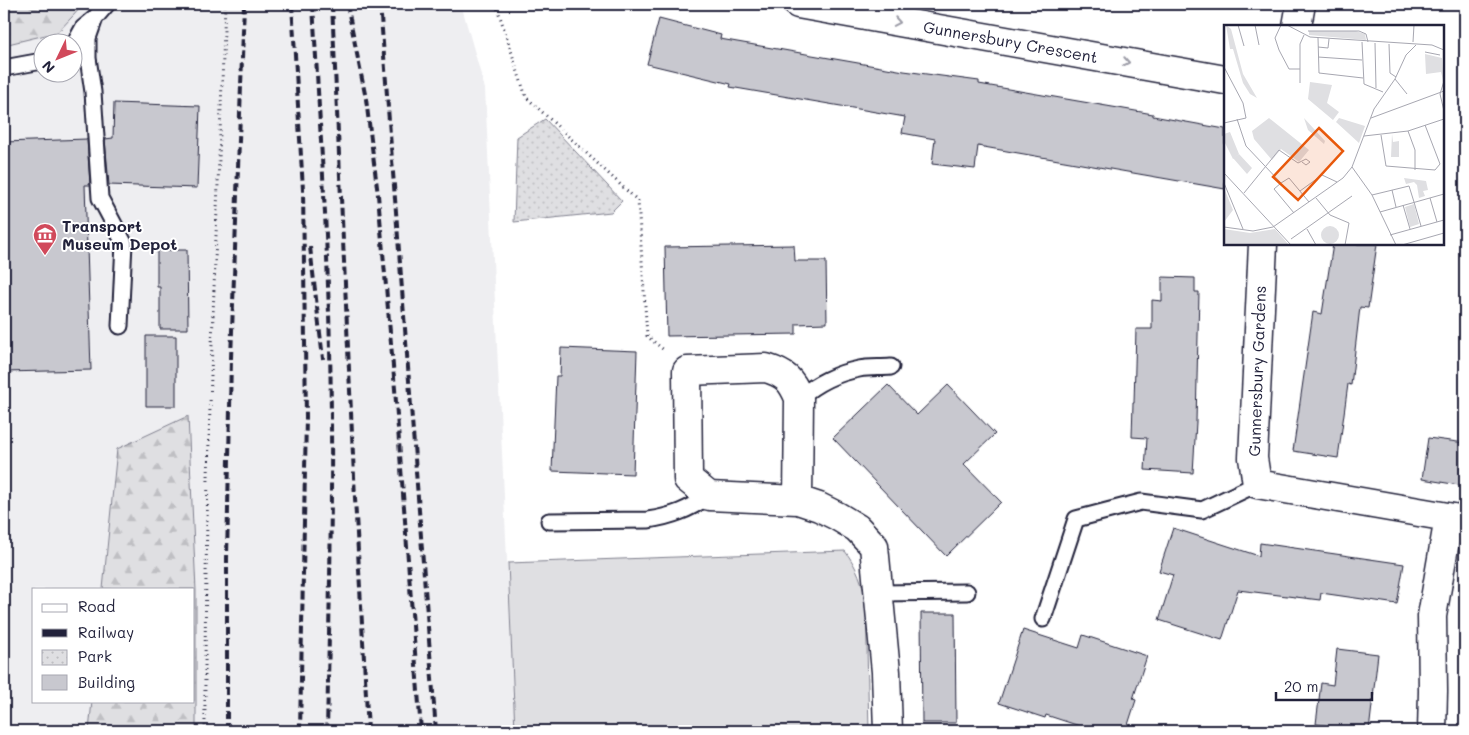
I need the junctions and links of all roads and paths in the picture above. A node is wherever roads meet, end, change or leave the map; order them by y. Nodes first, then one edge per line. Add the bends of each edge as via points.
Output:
1 (107, 4) edge
2 (225, 4) edge
3 (496, 4) edge
4 (798, 4) edge
5 (1300, 4) edge
6 (95, 18) junction
7 (1298, 25) edge
8 (81, 32) edge
9 (32, 63) edge
10 (4, 68) edge
11 (1224, 80) edge
12 (1263, 245) edge
13 (120, 326) dead end
14 (890, 367) dead end
15 (687, 371) junction
16 (799, 398) junction
17 (1257, 484) junction
18 (709, 496) junction
19 (798, 500) junction
20 (1457, 519) edge
21 (549, 521) dead end
22 (967, 592) dead end
23 (879, 593) junction
24 (1043, 619) dead end
25 (205, 731) edge
26 (888, 731) edge
27 (1432, 731) edge

1 - 6 lane
2 - 25 path via 210,405
3 - 15 path via 526,97 638,200 647,336
4 -> 11 street, Gunnersbury Crescent
5 - 7 street
6 - 8 lane
6 - 13 lane via 88,38 88,58 100,198 124,243
9 - 10 lane
12 - 17 street, Gunnersbury Gardens via 1253,458
14 - 16 lane via 842,373
15 - 16 street via 766,368 778,371 792,383
15 - 18 street via 688,479
16 - 19 street
17 - 20 street
17 - 24 lane via 1202,510 1141,502 1076,519
18 - 19 street
18 - 21 lane via 691,508 662,518
19 - 23 street via 857,528 874,546
20 - 27 street via 1432,616
22 - 23 lane
23 - 26 street

